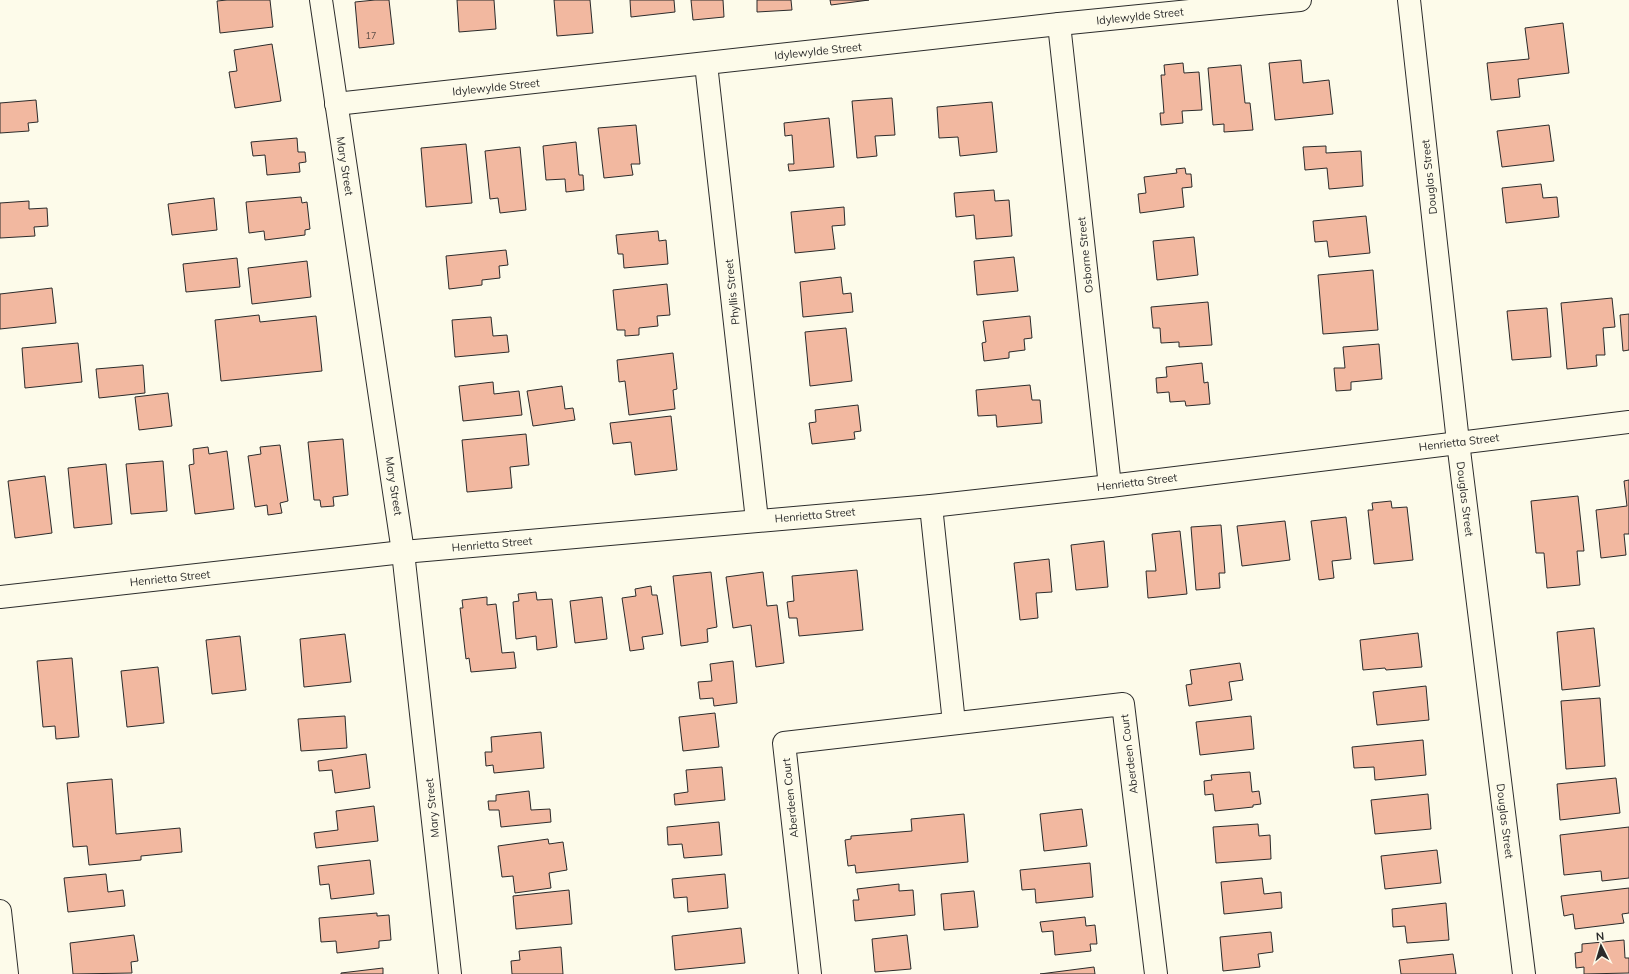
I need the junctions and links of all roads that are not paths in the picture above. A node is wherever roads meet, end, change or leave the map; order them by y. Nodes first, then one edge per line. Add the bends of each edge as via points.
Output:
1 (321, 0) edge
2 (1300, 0) edge
3 (1409, 0) edge
4 (1059, 24) junction
5 (706, 64) junction
6 (336, 104) junction
7 (1629, 422) edge
8 (1458, 442) junction
9 (1110, 486) junction
10 (931, 506) junction
11 (757, 520) junction
12 (404, 552) junction
13 (0, 597) edge
14 (954, 723) junction
15 (0, 911) edge
16 (7, 974) edge
17 (450, 974) edge
18 (810, 974) edge
19 (1156, 974) edge
20 (1524, 974) edge

1 - 6 street, Mary Street
2 - 4 street, Idylewylde Street
3 - 8 street, Douglas Street
4 - 5 street, Idylewylde Street
4 - 9 street, Osborne Street
5 - 6 street, Idylewylde Street
5 - 11 street, Phyllis Street
6 - 12 street, Mary Street
7 - 8 street, Henrietta Street
8 - 9 street, Henrietta Street
8 - 20 street, Douglas Street
9 - 10 street, Henrietta Street
10 - 11 street, Henrietta Street
10 - 14 street
11 - 12 street, Henrietta Street
12 - 13 street, Henrietta Street
12 - 17 street, Mary Street
14 - 18 street, Aberdeen Court via 784,743
14 - 19 street, Aberdeen Court via 1124,704
15 - 16 street

